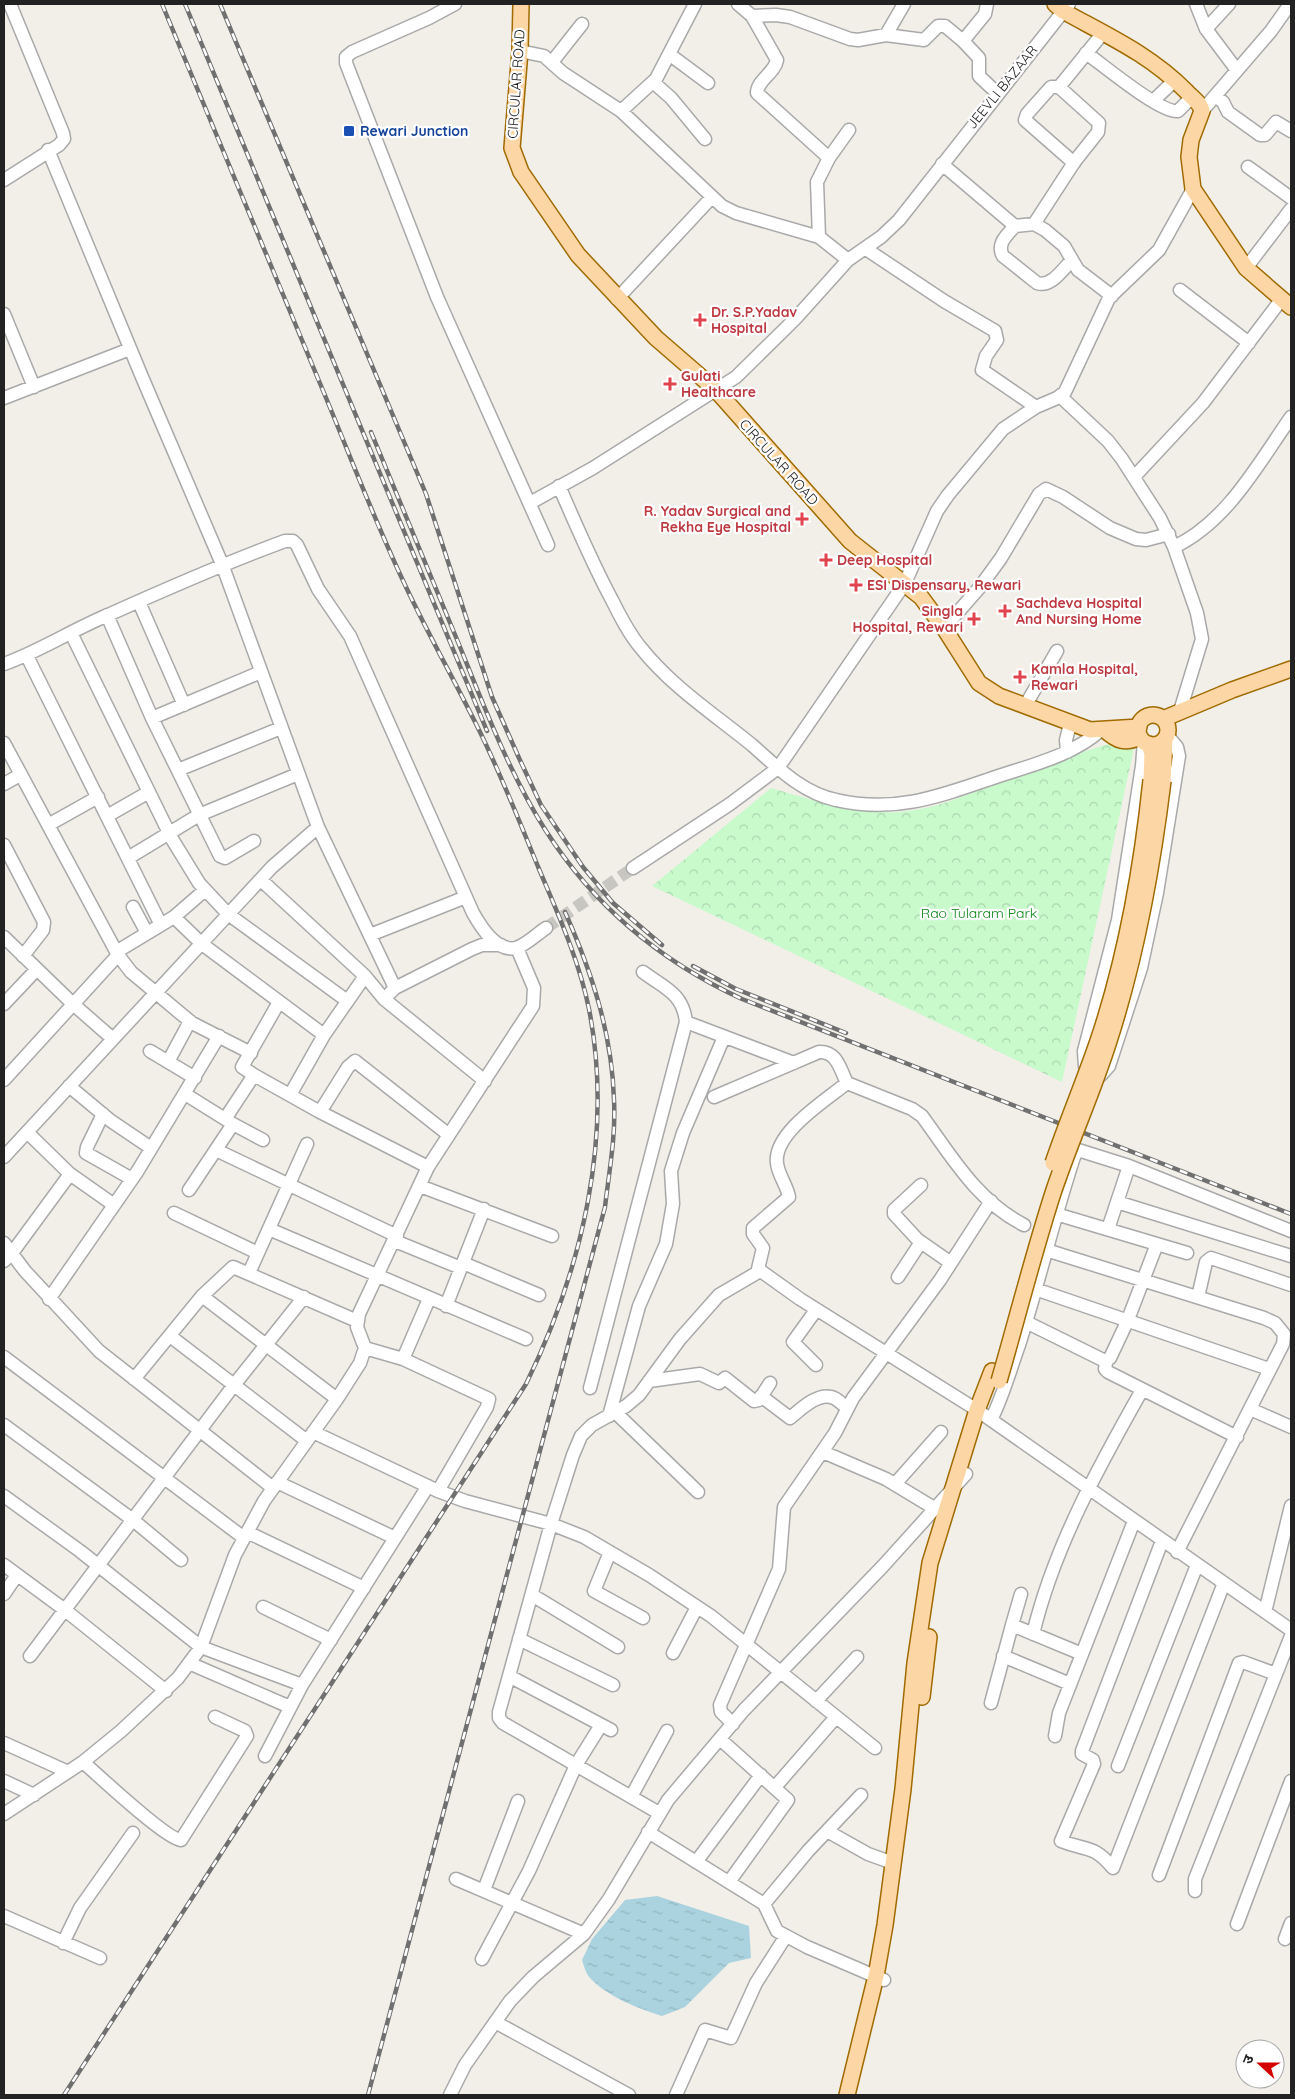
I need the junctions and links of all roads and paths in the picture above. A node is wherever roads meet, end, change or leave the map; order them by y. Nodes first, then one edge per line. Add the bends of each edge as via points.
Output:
1 (10, 4) edge
2 (455, 4) edge
3 (521, 4) edge
4 (695, 4) edge
5 (738, 4) edge
6 (904, 4) edge
7 (987, 4) edge
8 (1196, 4) edge
9 (1229, 4) edge
10 (1290, 4) edge
11 (1062, 6) edge
12 (752, 16) junction
13 (582, 24) dead end
14 (1206, 29) junction
15 (1103, 33) junction
16 (886, 35) junction
17 (964, 41) junction
18 (520, 51) junction
19 (1086, 52) junction
20 (669, 54) junction
21 (552, 62) junction
22 (1236, 69) junction
23 (1175, 80) junction
24 (653, 82) junction
25 (708, 82) dead end
26 (1058, 87) junction
27 (997, 93) junction
28 (1215, 96) junction
29 (1192, 97) junction
30 (1153, 101) junction
31 (620, 111) junction
32 (1202, 112) junction
33 (849, 130) dead end
34 (1291, 132) edge
35 (705, 139) dead end
36 (48, 150) junction
37 (829, 158) junction
38 (1074, 163) junction
39 (942, 164) junction
40 (1248, 167) dead end
41 (4, 180) edge
42 (1192, 190) junction
43 (712, 197) junction
44 (1291, 198) edge
45 (1291, 210) edge
46 (1034, 224) junction
47 (1015, 226) junction
48 (819, 237) junction
49 (866, 249) junction
50 (848, 260) junction
51 (1072, 260) junction
52 (1246, 268) junction
53 (1180, 290) dead end
54 (1112, 296) junction
55 (617, 299) junction
56 (1286, 304) edge
57 (4, 314) edge
58 (1249, 343) junction
59 (130, 349) junction
60 (34, 387) junction
61 (716, 390) junction
62 (1060, 396) junction
63 (4, 398) edge
64 (1036, 407) junction
65 (1291, 417) edge
66 (1134, 477) junction
67 (559, 486) junction
68 (530, 503) junction
69 (1168, 534) junction
70 (548, 545) dead end
71 (1174, 547) junction
72 (222, 564) junction
73 (904, 583) junction
74 (139, 602) junction
75 (107, 615) junction
76 (944, 628) junction
77 (71, 633) junction
78 (1057, 651) dead end
79 (27, 656) junction
80 (4, 664) edge
81 (1291, 669) edge
82 (261, 672) junction
83 (1291, 679) edge
84 (184, 704) junction
85 (1025, 706) junction
86 (1180, 711) junction
87 (152, 718) junction
88 (1070, 724) junction
89 (281, 728) junction
90 (1165, 729) junction
91 (1103, 730) junction
92 (1143, 737) junction
93 (4, 743) edge
94 (1067, 752) junction
95 (778, 768) junction
96 (178, 770) junction
97 (298, 774) junction
98 (20, 775) junction
99 (1157, 781) junction
100 (4, 784) edge
101 (149, 792) junction
102 (98, 797) junction
103 (107, 816) junction
104 (199, 816) junction
105 (48, 825) junction
106 (318, 827) junction
107 (169, 833) junction
108 (254, 841) dead end
109 (4, 845) edge
110 (128, 858) junction
111 (633, 868) tunnel mouth
112 (261, 880) junction
113 (205, 890) junction
114 (466, 897) junction
115 (133, 907) dead end
116 (228, 914) junction
117 (174, 917) junction
118 (161, 925) junction
119 (546, 928) tunnel mouth
120 (147, 933) junction
121 (370, 935) junction
122 (4, 937) edge
123 (202, 944) junction
124 (500, 945) junction
125 (517, 948) junction
126 (117, 954) junction
127 (23, 956) junction
128 (37, 969) junction
129 (643, 972) dead end
130 (365, 976) junction
131 (395, 988) junction
132 (156, 993) junction
133 (384, 999) junction
134 (346, 1000) junction
135 (280, 1002) junction
136 (4, 1004) edge
137 (73, 1004) junction
138 (190, 1021) junction
139 (686, 1022) junction
140 (324, 1035) junction
141 (219, 1036) junction
142 (724, 1037) junction
143 (113, 1039) junction
144 (150, 1051) dead end
145 (251, 1053) junction
146 (168, 1062) junction
147 (794, 1063) junction
148 (254, 1074) junction
149 (195, 1078) junction
150 (4, 1080) edge
151 (485, 1081) junction
152 (847, 1083) junction
153 (69, 1086) junction
154 (186, 1094) junction
155 (290, 1096) junction
156 (714, 1097) dead end
157 (320, 1112) junction
158 (104, 1114) junction
159 (229, 1122) junction
160 (27, 1132) junction
161 (450, 1134) junction
162 (263, 1140) dead end
163 (307, 1144) dead end
164 (152, 1148) junction
165 (216, 1150) junction
166 (4, 1157) edge
167 (1129, 1166) junction
168 (428, 1168) junction
169 (70, 1174) junction
170 (132, 1179) junction
171 (921, 1184) dead end
172 (288, 1186) junction
173 (420, 1186) junction
174 (189, 1190) dead end
175 (991, 1201) junction
176 (1117, 1202) junction
177 (114, 1205) junction
178 (484, 1209) junction
179 (174, 1213) dead end
180 (1056, 1214) junction
181 (1024, 1225) dead end
182 (269, 1229) junction
183 (1108, 1229) junction
184 (1291, 1231) edge
185 (552, 1236) dead end
186 (396, 1239) junction
187 (921, 1242) junction
188 (4, 1243) edge
189 (1157, 1244) junction
190 (1046, 1250) junction
191 (258, 1253) junction
192 (1187, 1253) dead end
193 (1291, 1256) edge
194 (8, 1257) edge
195 (951, 1264) junction
196 (462, 1266) junction
197 (760, 1271) junction
198 (249, 1272) junction
199 (378, 1276) junction
200 (898, 1277) dead end
201 (1144, 1280) junction
202 (1291, 1284) edge
203 (1035, 1289) junction
204 (539, 1295) dead end
205 (202, 1296) junction
206 (304, 1297) junction
207 (1198, 1297) junction
208 (49, 1299) junction
209 (429, 1299) junction
210 (446, 1306) junction
211 (816, 1310) junction
212 (357, 1321) junction
213 (1026, 1322) junction
214 (1127, 1322) junction
215 (170, 1336) junction
216 (526, 1339) dead end
217 (266, 1345) junction
218 (365, 1348) junction
219 (885, 1354) junction
220 (4, 1356) edge
221 (403, 1359) junction
222 (1104, 1360) junction
223 (816, 1365) dead end
224 (1269, 1369) junction
225 (134, 1380) junction
226 (649, 1381) junction
227 (770, 1383) dead end
228 (234, 1385) junction
229 (590, 1388) dead end
230 (1142, 1390) junction
231 (761, 1396) junction
232 (337, 1399) junction
233 (847, 1408) junction
234 (1250, 1410) junction
235 (612, 1414) junction
236 (985, 1415) junction
237 (4, 1425) edge
238 (1291, 1427) edge
239 (199, 1432) junction
240 (941, 1432) dead end
241 (310, 1436) junction
242 (1237, 1437) junction
243 (823, 1452) junction
244 (966, 1474) junction
245 (165, 1477) junction
246 (895, 1484) junction
247 (275, 1485) junction
248 (433, 1488) junction
249 (953, 1488) junction
250 (1087, 1488) junction
251 (698, 1492) dead end
252 (4, 1496) edge
253 (1291, 1506) edge
254 (934, 1508) junction
255 (133, 1520) junction
256 (1134, 1522) junction
257 (552, 1524) junction
258 (246, 1535) junction
259 (395, 1538) junction
260 (1162, 1541) junction
261 (610, 1552) junction
262 (1177, 1552) junction
263 (181, 1560) dead end
264 (4, 1565) edge
265 (1197, 1565) junction
266 (98, 1566) junction
267 (17, 1575) junction
268 (1224, 1584) junction
269 (364, 1588) junction
270 (4, 1594) edge
271 (1020, 1594) dead end
272 (532, 1595) junction
273 (263, 1607) dead end
274 (697, 1607) junction
275 (65, 1610) junction
276 (1265, 1612) junction
277 (643, 1618) dead end
278 (1012, 1625) junction
279 (1291, 1630) edge
280 (1034, 1634) junction
281 (1291, 1636) edge
282 (519, 1639) junction
283 (331, 1640) junction
284 (746, 1645) junction
285 (201, 1647) junction
286 (618, 1647) dead end
287 (673, 1653) dead end
288 (1082, 1654) junction
289 (30, 1656) dead end
290 (1004, 1656) junction
291 (857, 1657) dead end
292 (189, 1663) junction
293 (781, 1674) junction
294 (1276, 1674) junction
295 (509, 1676) junction
296 (1070, 1684) junction
297 (302, 1685) junction
298 (613, 1685) dead end
299 (166, 1691) junction
300 (816, 1701) junction
301 (991, 1703) dead end
302 (290, 1707) junction
303 (215, 1717) dead end
304 (836, 1718) junction
305 (733, 1724) junction
306 (666, 1731) dead end
307 (1055, 1736) dead end
308 (720, 1739) junction
309 (4, 1743) edge
310 (875, 1748) dead end
311 (265, 1756) dead end
312 (83, 1762) junction
313 (576, 1765) junction
314 (1118, 1766) dead end
315 (66, 1772) junction
316 (762, 1775) junction
317 (4, 1781) edge
318 (1291, 1781) edge
319 (775, 1787) junction
320 (34, 1795) junction
321 (861, 1795) dead end
322 (631, 1797) junction
323 (518, 1801) dead end
324 (659, 1813) junction
325 (4, 1814) edge
326 (827, 1831) junction
327 (648, 1832) junction
328 (133, 1833) dead end
329 (696, 1862) junction
330 (894, 1864) junction
331 (1159, 1875) dead end
332 (456, 1879) dead end
333 (729, 1882) junction
334 (484, 1890) junction
335 (1196, 1891) dead end
336 (513, 1901) junction
337 (764, 1904) junction
338 (4, 1916) edge
339 (1291, 1923) edge
340 (1237, 1924) dead end
341 (584, 1934) junction
342 (786, 1936) junction
343 (1285, 1939) dead end
344 (63, 1943) junction
345 (100, 1958) dead end
346 (482, 1959) dead end
347 (880, 1978) junction
348 (495, 2022) junction
349 (450, 2095) edge
350 (629, 2095) edge
351 (676, 2095) edge
352 (847, 2095) edge
353 (857, 2095) edge

1 - 36 street via 63,133 64,139 59,145
2 - 68 street via 352,52 346,57 346,63 437,296
3 - 18 main road, CIRCULAR ROAD
4 - 20 street
5 - 12 street
6 - 16 street
7 - 17 street via 985,14
8 - 14 street
9 - 14 street
10 - 22 street via 1271,31
11 - 15 main road
11 - 27 street, JEEVLI BAZAAR
12 - 16 street via 790,17 850,39
12 - 37 street via 777,60 776,66 758,86 757,93
13 - 21 street
14 - 22 street
15 - 19 street
15 - 23 main road via 1145,56
16 - 17 street via 924,40 942,25
17 - 27 street via 981,60 978,76
18 - 21 street via 544,56
18 - 55 main road, CIRCULAR ROAD via 512,135 514,161 578,254
19 - 26 street
19 - 30 street
20 - 24 street
20 - 25 street
21 - 31 street via 562,73
22 - 28 street
23 - 29 main road
23 - 30 street
24 - 31 street
24 - 35 street
26 - 38 street via 1100,127 1096,137
26 - 38 street via 1051,87 1025,120
27 - 39 street, JEEVLI BAZAAR
28 - 32 street
28 - 34 street via 1228,112 1260,134 1265,134 1276,122
29 - 30 street via 1176,112
29 - 32 main road
31 - 43 street
32 - 42 main road via 1190,140 1188,166
33 - 37 street
36 - 41 street
36 - 59 street
37 - 48 street via 817,182
38 - 46 street
39 - 47 street
39 - 49 street, JEEVLI BAZAAR via 899,220
40 - 44 street
42 - 52 main road
42 - 54 street via 1159,250
43 - 48 street via 736,213
43 - 55 street
45 - 52 street
46 - 47 street
46 - 51 street via 1064,246
47 - 51 street via 1004,237 1000,252 1037,283 1048,283
48 - 50 street
49 - 50 street, JEEVLI BAZAAR
49 - 64 street via 995,331 997,340 986,356 982,370
50 - 61 street, JEEVLI BAZAAR via 762,352 736,377
51 - 54 street via 1082,274
52 - 56 main road
53 - 58 street
54 - 62 street
55 - 61 main road, CIRCULAR ROAD
56 - 58 street
57 - 60 street
58 - 66 street via 1203,403
59 - 60 street
59 - 72 street
60 - 63 street
61 - 67 street, JEEVLI BAZAAR
61 - 73 main road, CIRCULAR ROAD via 834,525
62 - 64 street
62 - 66 street via 1108,441
64 - 73 street via 1003,430 948,495
65 - 71 street via 1233,499 1199,534
66 - 69 street
67 - 68 street, JEEVLI BAZAAR
67 - 95 street via 590,558 640,648 691,699
68 - 70 street
69 - 71 street
69 - 76 street via 1146,540 1136,539 1110,528 1046,489 980,587
71 - 86 street via 1197,613 1202,639
72 - 74 street
72 - 82 street
72 - 114 street via 285,541 293,541 297,545 315,584 350,636
73 - 76 main road, CIRCULAR ROAD via 921,597
73 - 95 street
74 - 75 street
74 - 84 street
75 - 77 street
75 - 87 street
76 - 85 main road, CIRCULAR ROAD via 979,683 987,690
77 - 79 street
77 - 101 street
78 - 85 street
79 - 80 street
79 - 102 street
81 - 86 main road
82 - 84 street
82 - 89 street
83 - 90 main road
84 - 87 street
85 - 88 main road, CIRCULAR ROAD
86 - 90 main road
87 - 96 street
88 - 91 main road, CIRCULAR ROAD
88 - 94 street
89 - 96 street
89 - 97 street
90 - 92 main road via 1158,744
90 - 92 main road via 1151,715 1143,719
90 - 92 street via 1180,756 1152,924 1142,968 1109,1066 1102,1075 1093,1074 1085,1067 1084,1051 1118,920 1142,766
90 - 99 main road
91 - 92 main road, CIRCULAR ROAD via 1125,742
91 - 94 street
92 - 99 main road via 1152,754
93 - 98 street
94 - 95 street via 933,799 895,805 834,800 806,789
95 - 111 street
96 - 104 street
97 - 104 street
97 - 106 street
98 - 100 street
98 - 105 street
99 - 236 main road, bridge via 1148,887 1123,992 1108,1044 1053,1193
101 - 103 street
101 - 107 street
102 - 103 street
102 - 105 street
103 - 110 street
104 - 107 street
104 - 108 street via 222,858
105 - 126 street
106 - 112 street
106 - 121 street
107 - 110 street
107 - 113 street
109 - 127 street via 44,922 43,930
110 - 118 street
112 - 116 street
112 - 130 street
113 - 116 street
113 - 117 street
114 - 121 street
114 - 124 street via 480,925
115 - 120 street
116 - 123 street
116 - 134 street
117 - 118 street
117 - 123 street
118 - 120 street
119 - 125 street
120 - 126 street
121 - 131 street
122 - 127 street
123 - 132 street
123 - 135 street
124 - 125 street
124 - 131 street via 482,945 472,949
125 - 151 street via 534,988 534,1000
126 - 132 street via 131,972
126 - 137 street
127 - 128 street
128 - 136 street
128 - 137 street
129 - 139 street via 680,999 685,1008
130 - 133 street
130 - 134 street
131 - 133 street
132 - 138 street
132 - 143 street
133 - 151 street
134 - 140 street
135 - 140 street
135 - 145 street
137 - 143 street
137 - 150 street
138 - 141 street
138 - 146 street
139 - 142 street
139 - 229 street
140 - 155 street
141 - 145 street
141 - 149 street
142 - 147 street
142 - 235 street via 683,1133 671,1171 674,1204 666,1244 639,1306
143 - 153 street
144 - 146 street
145 - 148 street via 242,1067
146 - 149 street
147 - 152 street via 819,1052 830,1053
147 - 156 street
148 - 155 street
148 - 159 street
149 - 154 street
151 - 161 street
152 - 175 street via 919,1113 969,1181
152 - 197 street via 786,1134 777,1163 789,1196 753,1230 763,1248 758,1267
153 - 158 street
153 - 160 street
154 - 159 street
154 - 164 street
155 - 157 street
157 - 161 street via 355,1061
157 - 168 street
158 - 164 street
158 - 170 street via 86,1153
159 - 162 street
159 - 165 street
160 - 166 street
160 - 169 street
161 - 168 street
163 - 172 street
164 - 170 street
165 - 172 street
165 - 174 street
167 - 176 street
167 - 180 street via 1078,1150
167 - 184 street
168 - 173 street
169 - 177 street
169 - 194 street
170 - 177 street
171 - 187 street via 893,1212
172 - 182 street
172 - 186 street
173 - 178 street
173 - 186 street
175 - 181 street
175 - 195 street
176 - 183 street
176 - 193 street
177 - 208 street
178 - 185 street
178 - 196 street
179 - 191 street
180 - 183 street
180 - 190 street
182 - 191 street
182 - 199 street
183 - 189 street
186 - 196 street
186 - 199 street
187 - 195 street
187 - 200 street
188 - 194 street
189 - 192 street
189 - 201 street
190 - 201 street
190 - 203 street
191 - 198 street
194 - 208 street
195 - 219 street
196 - 204 street
196 - 210 street
197 - 211 street
197 - 226 street via 719,1295
198 - 205 street via 233,1267
198 - 206 street
199 - 209 street
199 - 212 street
201 - 207 street
201 - 214 street
202 - 207 street via 1210,1258 1206,1262
203 - 213 street
203 - 214 street
205 - 215 street
205 - 217 street
206 - 212 street
206 - 217 street
207 - 224 street via 1264,1318 1280,1328 1284,1334 1283,1344
208 - 225 street via 99,1351
209 - 210 street
209 - 221 street
210 - 216 street
211 - 219 street
211 - 223 street via 793,1342
212 - 218 street
213 - 222 street
213 - 236 street via 1001,1401
214 - 222 street via 1111,1356
214 - 224 street
215 - 225 street
215 - 228 street
217 - 228 street
217 - 232 street
218 - 221 street
218 - 232 street via 360,1363
219 - 233 street
219 - 236 street
220 - 245 street
221 - 248 street via 489,1399 487,1407
222 - 230 street via 1106,1371
224 - 234 street
225 - 239 street
226 - 231 street via 702,1374 719,1383 727,1379 752,1400 757,1401
226 - 235 street via 626,1406
227 - 231 street
228 - 239 street
228 - 241 street
230 - 242 street
230 - 250 street
231 - 233 street via 790,1418 806,1404 826,1397 832,1397
232 - 241 street
233 - 243 street
234 - 238 street
234 - 242 street
235 - 251 street
235 - 257 street via 592,1425 581,1436
236 - 244 main road
236 - 249 main road
236 - 250 street
237 - 255 street
239 - 245 street
239 - 247 street
240 - 246 street
241 - 247 street
241 - 248 street
242 - 262 street
243 - 246 street
243 - 284 street via 784,1507 779,1569
244 - 249 street
244 - 347 main road via 938,1568 911,1801
245 - 255 street
245 - 258 street
246 - 254 street
247 - 258 street
247 - 259 street
248 - 257 street
248 - 259 street
249 - 254 street
249 - 330 main road via 930,1563 915,1663
250 - 256 street
250 - 280 street via 1041,1602
252 - 266 street
253 - 276 street
254 - 293 street
255 - 263 street
255 - 266 street
256 - 260 street
256 - 288 street
257 - 261 street
257 - 272 street
258 - 269 street
258 - 285 street via 235,1555
259 - 269 street
260 - 262 street
260 - 268 street via 1082,1751 1094,1764 1061,1841 1093,1849 1102,1854 1113,1868
261 - 274 street
261 - 277 street via 594,1591
262 - 265 street
264 - 267 street
265 - 268 street
265 - 314 street
266 - 275 street
266 - 285 street
267 - 270 street
267 - 275 street
268 - 276 street
269 - 283 street
271 - 278 street
272 - 282 street
272 - 286 street
273 - 283 street
274 - 284 street
274 - 287 street
275 - 289 street
275 - 299 street
276 - 279 street
278 - 280 street
278 - 290 street
280 - 288 street
281 - 294 street
282 - 295 street
282 - 298 street
283 - 297 street
284 - 293 street
284 - 305 street via 720,1705 721,1712
285 - 292 street
285 - 297 street
288 - 296 street
290 - 296 street
290 - 301 street
291 - 300 street
292 - 299 street
292 - 302 street
293 - 300 street
293 - 305 street
294 - 331 street via 1239,1663
294 - 335 street via 1195,1879
295 - 313 street via 499,1718
295 - 313 street via 606,1728
296 - 307 street via 1059,1713
297 - 302 street
299 - 312 street
300 - 304 street
302 - 311 street
303 - 312 street via 245,1731 247,1736 181,1840 174,1839 151,1822
304 - 310 street
304 - 319 street
305 - 308 street
306 - 322 street
308 - 316 street
308 - 324 street
309 - 315 street
312 - 315 street
313 - 322 street
313 - 336 street
315 - 320 street
316 - 319 street
316 - 329 street
317 - 320 street
318 - 340 street
319 - 333 street via 788,1801
320 - 325 street
321 - 326 street
322 - 324 street
323 - 334 street
324 - 327 street
326 - 330 street via 868,1854
326 - 337 street
327 - 329 street
327 - 341 street via 609,1899
328 - 344 street via 80,1908
329 - 333 street
330 - 347 main road
332 - 334 street
333 - 337 street
334 - 336 street
336 - 341 street
336 - 346 street
337 - 342 street via 777,1931
338 - 344 street
339 - 343 street
341 - 348 street via 533,1977
342 - 347 street
342 - 351 street via 756,1983 731,2038 704,2030
344 - 345 street
347 - 352 main road
347 - 353 main road
348 - 349 street via 465,2065
348 - 350 street

